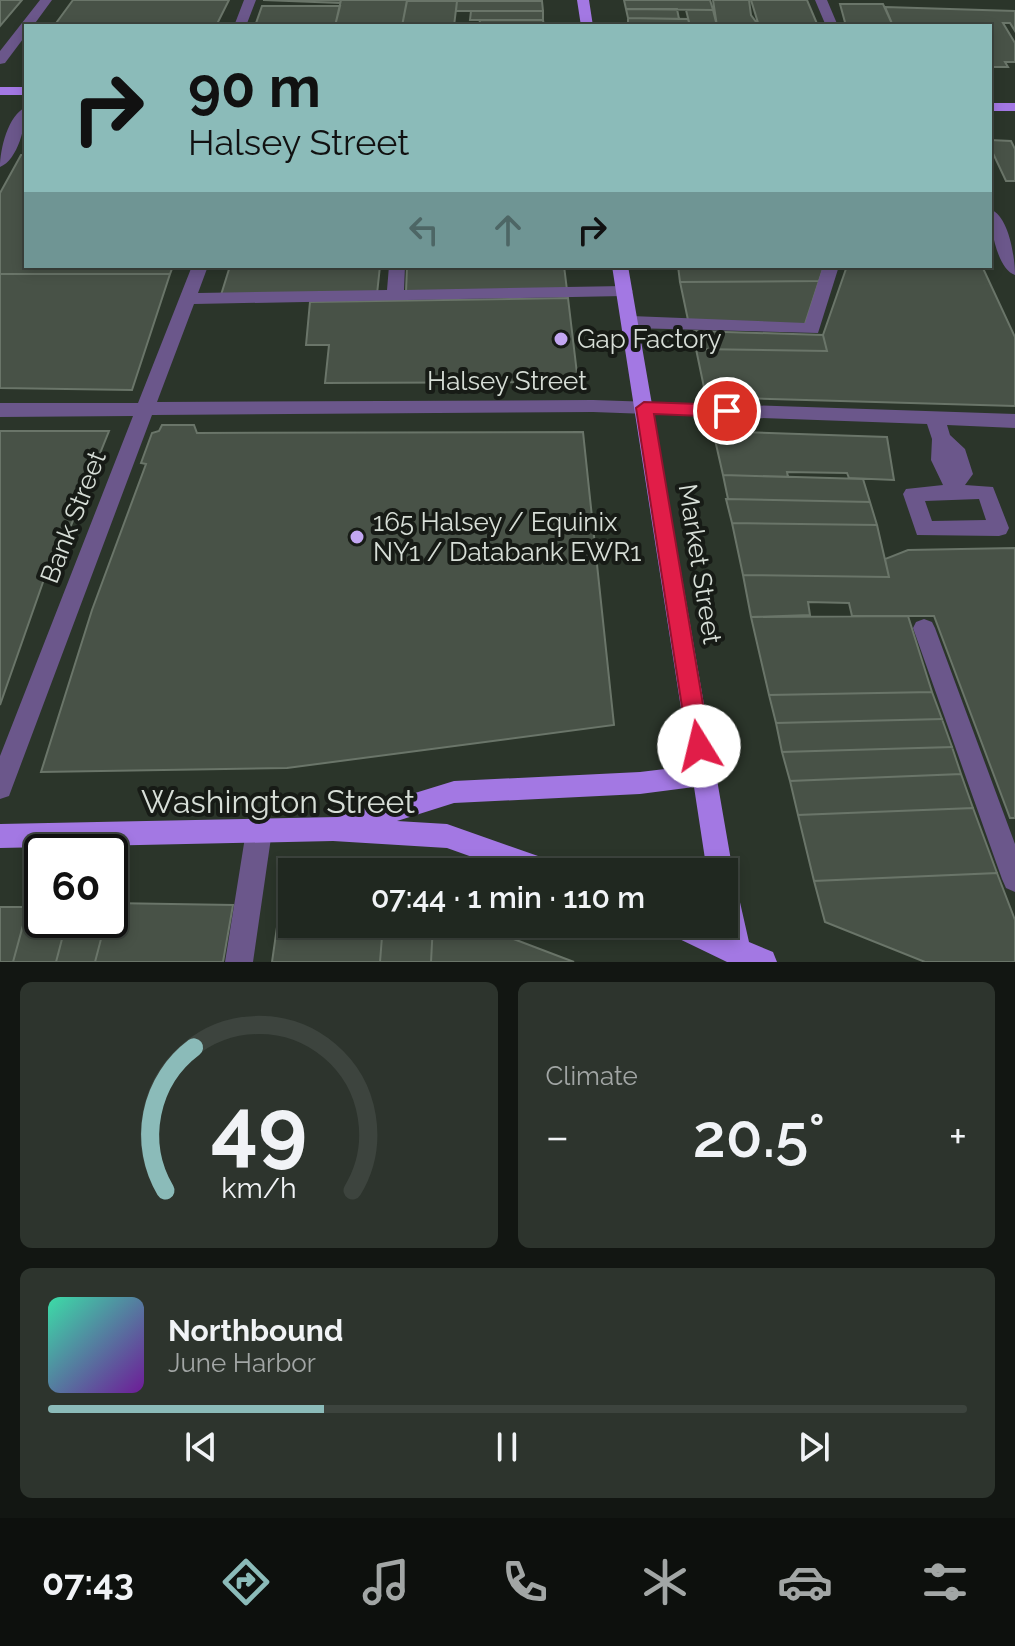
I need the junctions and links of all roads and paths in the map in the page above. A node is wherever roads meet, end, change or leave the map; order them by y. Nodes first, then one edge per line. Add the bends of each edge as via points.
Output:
1 (46, 0) edge
2 (250, 0) edge
3 (583, 0) edge
4 (821, 0) edge
5 (28, 24) edge
6 (241, 24) edge
7 (587, 24) edge
8 (831, 24) edge
9 (24, 29) edge
10 (0, 60) edge
11 (0, 91) edge
12 (24, 91) edge
13 (992, 107) edge
14 (1015, 107) edge
15 (24, 115) edge
16 (0, 163) edge
17 (992, 218) edge
18 (1013, 263) edge
19 (199, 268) edge
20 (397, 268) edge
21 (620, 268) edge
22 (830, 268) edge
23 (624, 291) junction
24 (395, 296) junction
25 (187, 299) junction
26 (631, 322) junction
27 (644, 408) junction
28 (0, 410) edge
29 (144, 410) junction
30 (935, 419) junction
31 (1015, 421) edge
32 (955, 488) dead end
33 (924, 628) dead end
34 (704, 775) junction
35 (0, 788) edge
36 (333, 829) junction
37 (259, 831) junction
38 (0, 836) edge
39 (509, 858) edge
40 (718, 858) edge
41 (1015, 879) edge
42 (738, 931) edge
43 (706, 938) edge
44 (747, 958) edge
45 (239, 962) edge

1 - 5 street
2 - 6 street
3 - 7 main road
4 - 8 street
9 - 10 street
11 - 12 main road
13 - 14 main road
15 - 16 street
17 - 18 street
19 - 25 street, Bank Street
20 - 24 street
21 - 23 main road, Market Street
22 - 26 street via 812,329
23 - 24 street
23 - 26 main road, Market Street
24 - 25 street
25 - 29 street, Bank Street
26 - 27 main road, Market Street
27 - 29 street, Halsey Street
27 - 30 street, Halsey Street
27 - 34 main road, Market Street
28 - 29 street, Halsey Street
29 - 35 street, Bank Street
30 - 31 street, Halsey Street
30 - 32 street via 946,476
33 - 41 street
34 - 36 main road via 454,792
34 - 40 main road, Market Street
36 - 37 main road, Washington Street
36 - 39 main road, Washington Street via 447,836
37 - 38 main road, Washington Street
37 - 45 street
42 - 44 main road
43 - 44 main road

